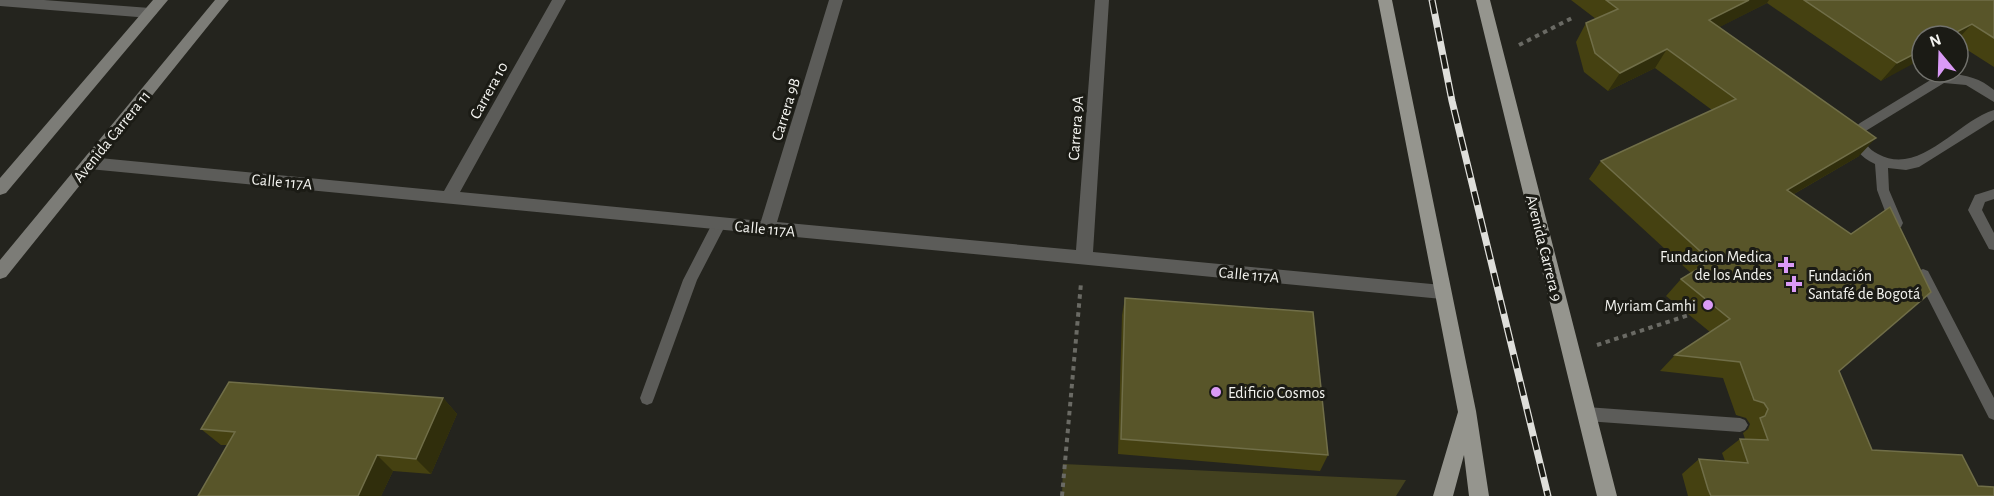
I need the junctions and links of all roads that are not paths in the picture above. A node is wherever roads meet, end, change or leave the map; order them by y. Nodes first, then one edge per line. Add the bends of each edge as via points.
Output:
1 (161, 0) edge
2 (222, 0) edge
3 (559, 0) edge
4 (836, 0) edge
5 (1102, 0) edge
6 (1385, 0) edge
7 (1483, 0) edge
8 (0, 1) edge
9 (150, 12) junction
10 (1994, 98) edge
11 (1994, 114) edge
12 (1881, 162) junction
13 (89, 164) junction
14 (0, 189) edge
15 (1994, 194) edge
16 (449, 196) junction
17 (719, 224) junction
18 (767, 228) junction
19 (1905, 240) edge
20 (1994, 245) edge
21 (1084, 258) junction
22 (1915, 260) edge
23 (0, 272) edge
24 (1442, 292) junction
25 (1988, 391) edge
26 (647, 398) dead end
27 (1467, 411) junction
28 (1994, 412) edge
29 (1586, 414) junction
30 (1740, 425) dead end
31 (1443, 496) edge
32 (1479, 496) edge
33 (1606, 496) edge

1 - 9 main road
2 - 13 main road, Avenida Carrera 11
3 - 16 street, Carrera 10
4 - 18 street, Carrera 9B
5 - 21 street, Carrera 9A
6 - 24 main road
7 - 29 main road, Avenida Carrera 9
8 - 9 street
9 - 14 main road
10 - 12 lane via 1974,83 1951,77 1941,79 1858,130 1860,145
11 - 12 lane via 1915,164
12 - 19 lane via 1886,200
13 - 16 street, Calle 117A
13 - 23 main road, Avenida Carrera 11
15 - 20 lane via 1980,199 1976,210
16 - 17 street, Calle 117A
17 - 18 street, Calle 117A
17 - 26 lane via 690,280
18 - 21 street, Calle 117A
21 - 24 street, Calle 117A
22 - 25 lane
24 - 27 main road
25 - 28 lane
27 - 31 main road
27 - 32 main road
29 - 30 lane
29 - 33 main road, Avenida Carrera 9

